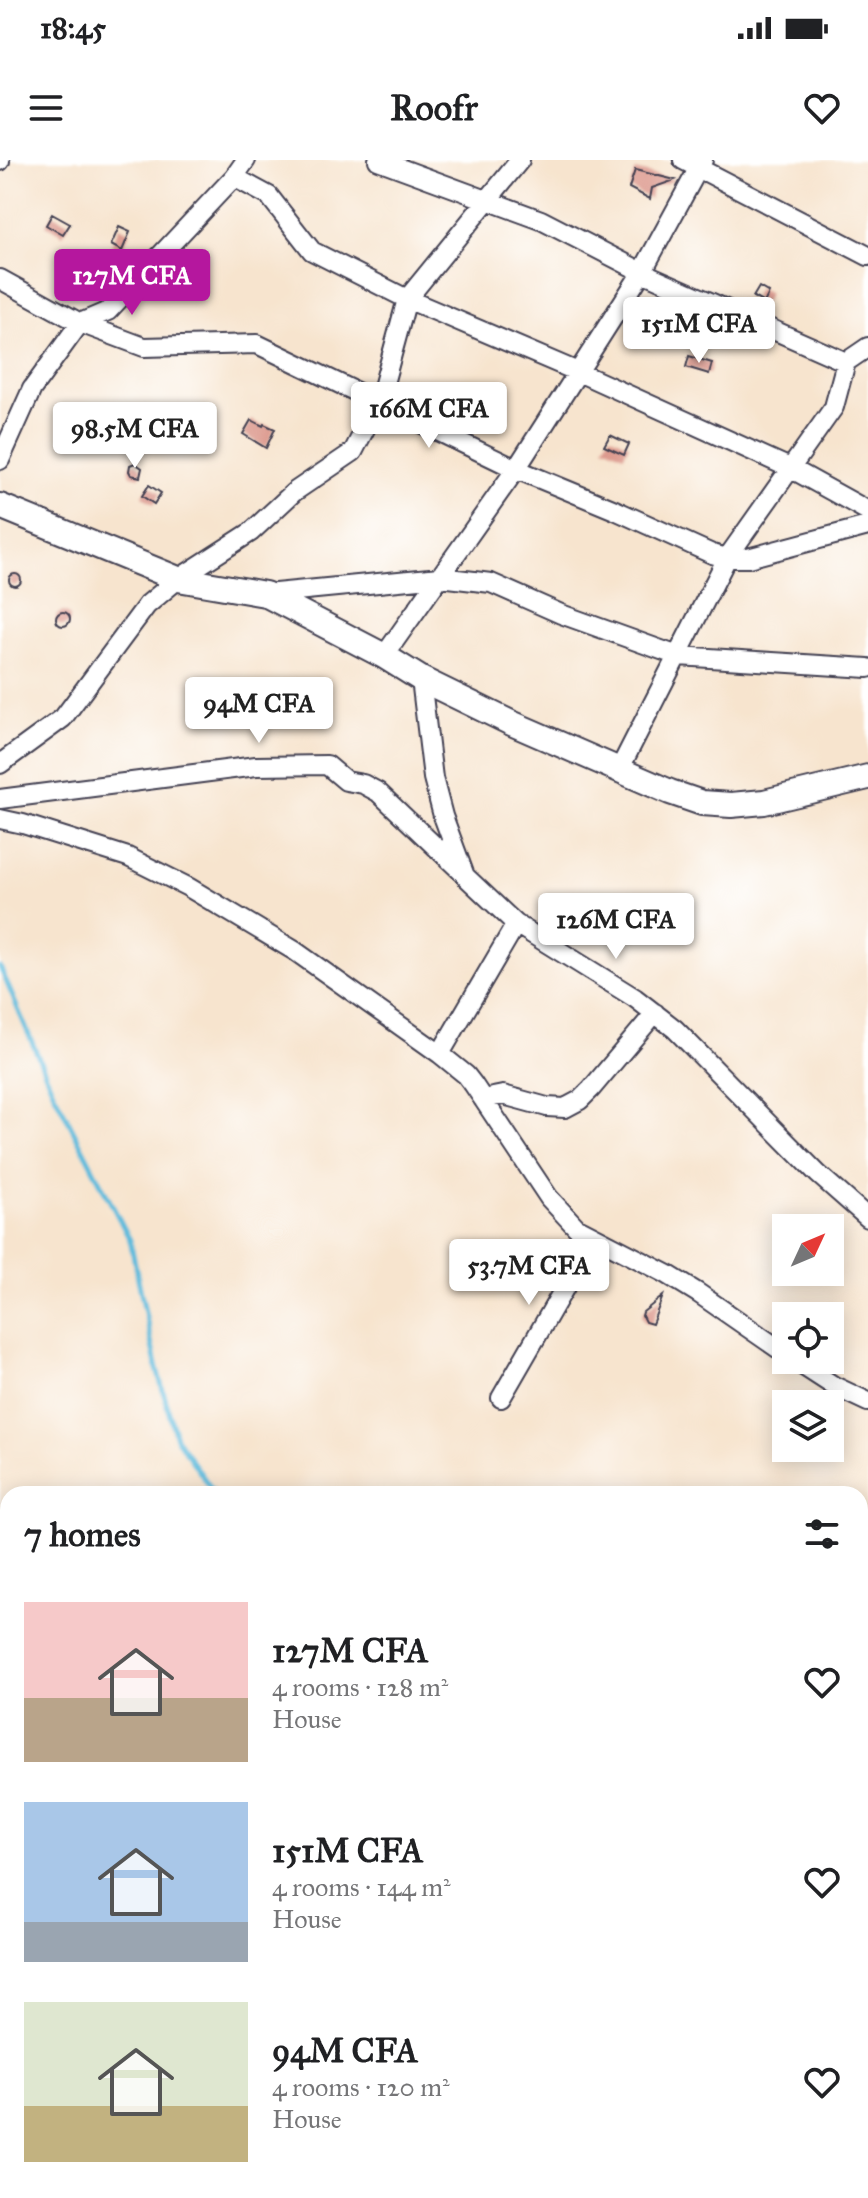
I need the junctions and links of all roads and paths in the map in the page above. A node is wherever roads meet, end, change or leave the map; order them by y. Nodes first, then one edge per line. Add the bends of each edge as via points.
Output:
1 (246, 160) edge
2 (378, 160) edge
3 (520, 160) edge
4 (695, 162) edge
5 (234, 177) junction
6 (487, 200) junction
7 (868, 256) edge
8 (642, 272) junction
9 (0, 279) edge
10 (407, 299) junction
11 (80, 323) junction
12 (868, 347) edge
13 (846, 362) junction
14 (578, 372) junction
15 (379, 402) junction
16 (0, 460) edge
17 (516, 469) junction
18 (792, 469) junction
19 (0, 506) edge
20 (868, 511) edge
21 (868, 526) edge
22 (727, 558) junction
23 (440, 577) junction
24 (178, 579) junction
25 (265, 594) junction
26 (384, 656) junction
27 (678, 656) junction
28 (868, 668) edge
29 (421, 679) junction
30 (0, 764) edge
31 (619, 770) junction
32 (868, 777) edge
33 (0, 799) edge
34 (0, 819) edge
35 (465, 876) junction
36 (516, 924) junction
37 (655, 1013) junction
38 (440, 1054) junction
39 (483, 1099) junction
40 (868, 1218) edge
41 (594, 1237) junction
42 (772, 1344) edge
43 (816, 1374) edge
44 (501, 1398) dead end
45 (868, 1402) edge

1 - 5 street
2 - 6 street
3 - 6 street
4 - 7 street
4 - 8 street
5 - 10 street via 269,196 312,251
5 - 11 street via 108,311
6 - 8 street via 541,220
6 - 10 street
8 - 13 street
8 - 14 street
9 - 11 street
10 - 14 street
10 - 15 street
11 - 15 street via 144,347 257,344
11 - 16 street via 32,389
12 - 13 street
13 - 18 street via 834,407
14 - 17 street
14 - 18 street
15 - 17 street
15 - 24 street via 353,452 294,492 251,532
17 - 22 street
17 - 23 street
18 - 20 street
18 - 22 street
19 - 24 main road
21 - 22 street via 748,558
22 - 27 street
23 - 25 street
23 - 26 street
23 - 27 street via 491,583
24 - 25 main road
24 - 30 street via 147,605 63,718
25 - 26 main road
26 - 29 main road
27 - 28 street
27 - 31 street
29 - 31 main road
29 - 35 street via 433,778
31 - 32 main road via 702,803 731,805
33 - 35 street via 256,766 327,765 346,781 378,792
34 - 38 street via 128,857 188,887 295,951
35 - 36 street
36 - 37 street
36 - 38 street
37 - 39 street via 591,1089 565,1108 503,1095
37 - 40 street
38 - 39 street via 466,1075
39 - 41 street via 549,1198 576,1227
41 - 42 street via 667,1274
41 - 44 street
43 - 45 street

